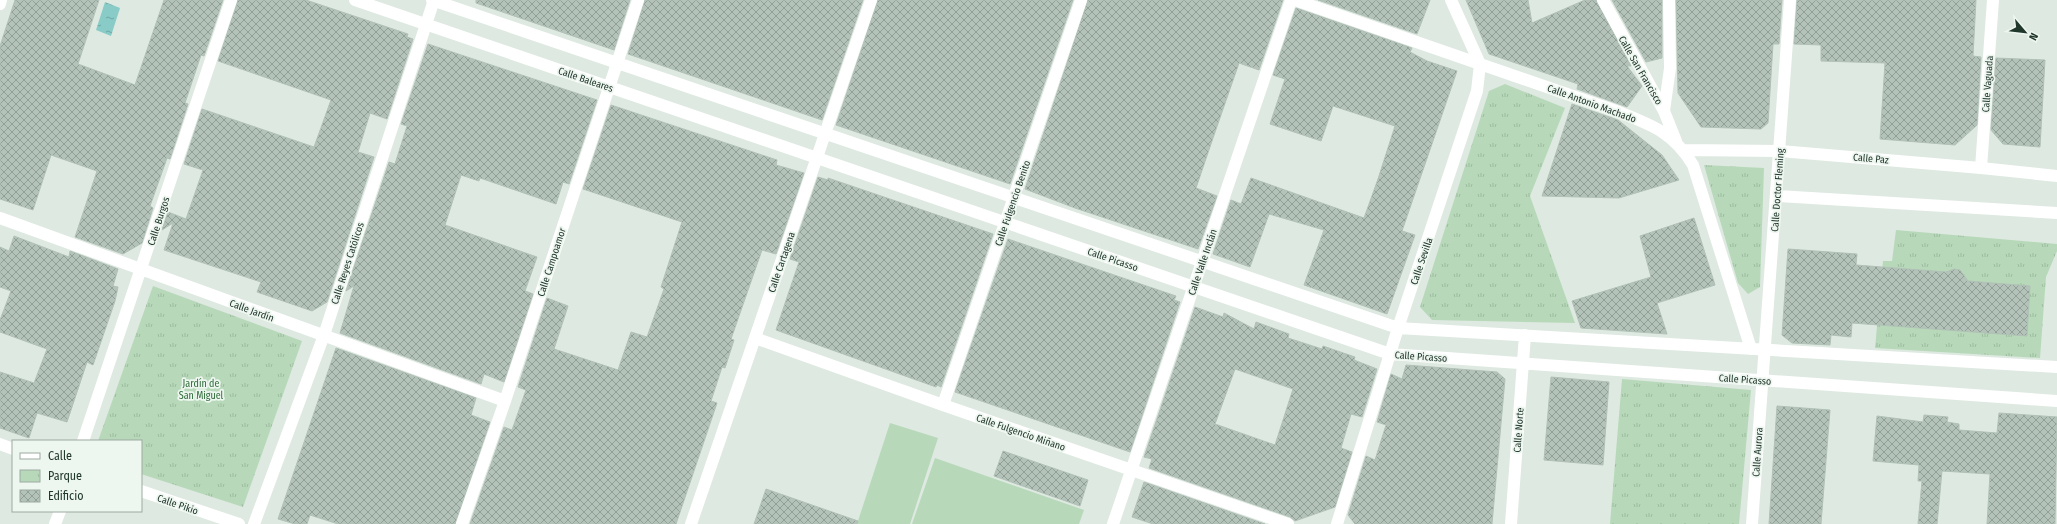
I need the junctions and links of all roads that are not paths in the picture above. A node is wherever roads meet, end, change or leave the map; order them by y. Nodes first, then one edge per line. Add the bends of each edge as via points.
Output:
1 (1, 0) edge
2 (231, 0) edge
3 (355, 0) edge
4 (433, 0) edge
5 (638, 0) edge
6 (871, 0) edge
7 (1081, 0) edge
8 (1291, 0) edge
9 (1295, 0) edge
10 (1451, 0) edge
11 (1603, 0) edge
12 (1669, 0) edge
13 (1790, 0) edge
14 (1993, 0) edge
15 (0, 4) edge
16 (426, 24) junction
17 (617, 63) junction
18 (1480, 64) junction
19 (609, 87) junction
20 (1664, 111) junction
21 (825, 133) junction
22 (1680, 145) junction
23 (1780, 151) junction
24 (817, 158) junction
25 (1981, 168) junction
26 (2057, 176) edge
27 (1777, 196) junction
28 (1014, 197) junction
29 (2057, 213) edge
30 (0, 218) edge
31 (1006, 222) junction
32 (1202, 261) junction
33 (141, 270) junction
34 (1193, 287) junction
35 (1398, 328) junction
36 (324, 335) junction
37 (1525, 335) junction
38 (755, 338) junction
39 (1750, 349) junction
40 (1765, 350) junction
41 (1390, 354) junction
42 (1523, 363) junction
43 (2057, 367) edge
44 (1762, 380) junction
45 (505, 401) junction
46 (2057, 401) edge
47 (943, 406) junction
48 (83, 440) edge
49 (0, 444) edge
50 (12, 449) edge
51 (1132, 470) junction
52 (142, 491) edge
53 (60, 512) edge
54 (55, 524) edge
55 (238, 524) edge
56 (254, 524) edge
57 (462, 524) edge
58 (690, 524) edge
59 (1113, 524) edge
60 (1288, 524) edge
61 (1337, 524) edge
62 (1511, 524) edge
63 (1752, 524) edge

1 - 15 street
2 - 33 street, Calle Burgos
3 - 16 street, Calle Baleares
4 - 16 street, Calle Reyes Católicos
4 - 17 street
5 - 17 street, Calle Campoamor
6 - 21 street, Calle Cartagena
7 - 28 street, Calle Fulgencio Benito
8 - 32 street, Calle Valle Inclán
9 - 18 street, Calle Antonio Machado
10 - 18 street, Calle Sevilla
11 - 20 street, Calle San Francisco
12 - 20 street via 1670,68
13 - 23 street, Calle Doctor Fleming
14 - 25 street, Calle Vaguada
16 - 19 street, Calle Baleares
16 - 36 street, Calle Reyes Católicos
17 - 19 street, Calle Campoamor
17 - 21 street
18 - 22 street, Calle Antonio Machado via 1647,123
18 - 35 street, Calle Sevilla via 1478,91
19 - 24 street, Calle Baleares
19 - 45 street, Calle Campoamor
20 - 22 street, Calle San Francisco
21 - 24 street, Calle Cartagena
21 - 28 street
22 - 23 street, Calle Paz
22 - 39 street, Calle Antonio Machado via 1693,165
23 - 25 street, Calle Paz
23 - 27 street, Calle Doctor Fleming
24 - 31 street, Calle Picasso
24 - 38 street, Calle Cartagena
25 - 26 street, Calle Paz
27 - 29 street
27 - 40 street, Calle Doctor Fleming
28 - 31 street, Calle Fulgencio Benito
28 - 32 street
30 - 33 street, Calle Jardín
31 - 34 street, Calle Picasso
31 - 47 street, Calle Fulgencio Benito
32 - 34 street, Calle Valle Inclán
32 - 35 street
33 - 36 street, Calle Jardín
33 - 48 street, Calle Burgos
34 - 41 street, Calle Picasso
34 - 51 street, Calle Valle Inclán
35 - 37 street
35 - 41 street, Calle Sevilla
36 - 45 street, Calle Jardín
36 - 56 street, Calle Reyes Católicos
37 - 39 street
37 - 42 street, Calle Norte
38 - 47 street, Calle Fulgencio Miñano
38 - 58 street, Calle Cartagena
39 - 40 street
40 - 43 street
40 - 44 street, Calle Doctor Fleming
41 - 42 street, Calle Picasso
41 - 61 street, Calle Sevilla
42 - 44 street, Calle Picasso
42 - 62 street, Calle Norte
44 - 46 street, Calle Picasso
44 - 63 street, Calle Aurora
45 - 57 street, Calle Campoamor
47 - 51 street, Calle Fulgencio Miñano
49 - 50 street
51 - 59 street, Calle Valle Inclán
51 - 60 street, Calle Fulgencio Miñano
52 - 55 street, Calle Pikio
53 - 54 street

